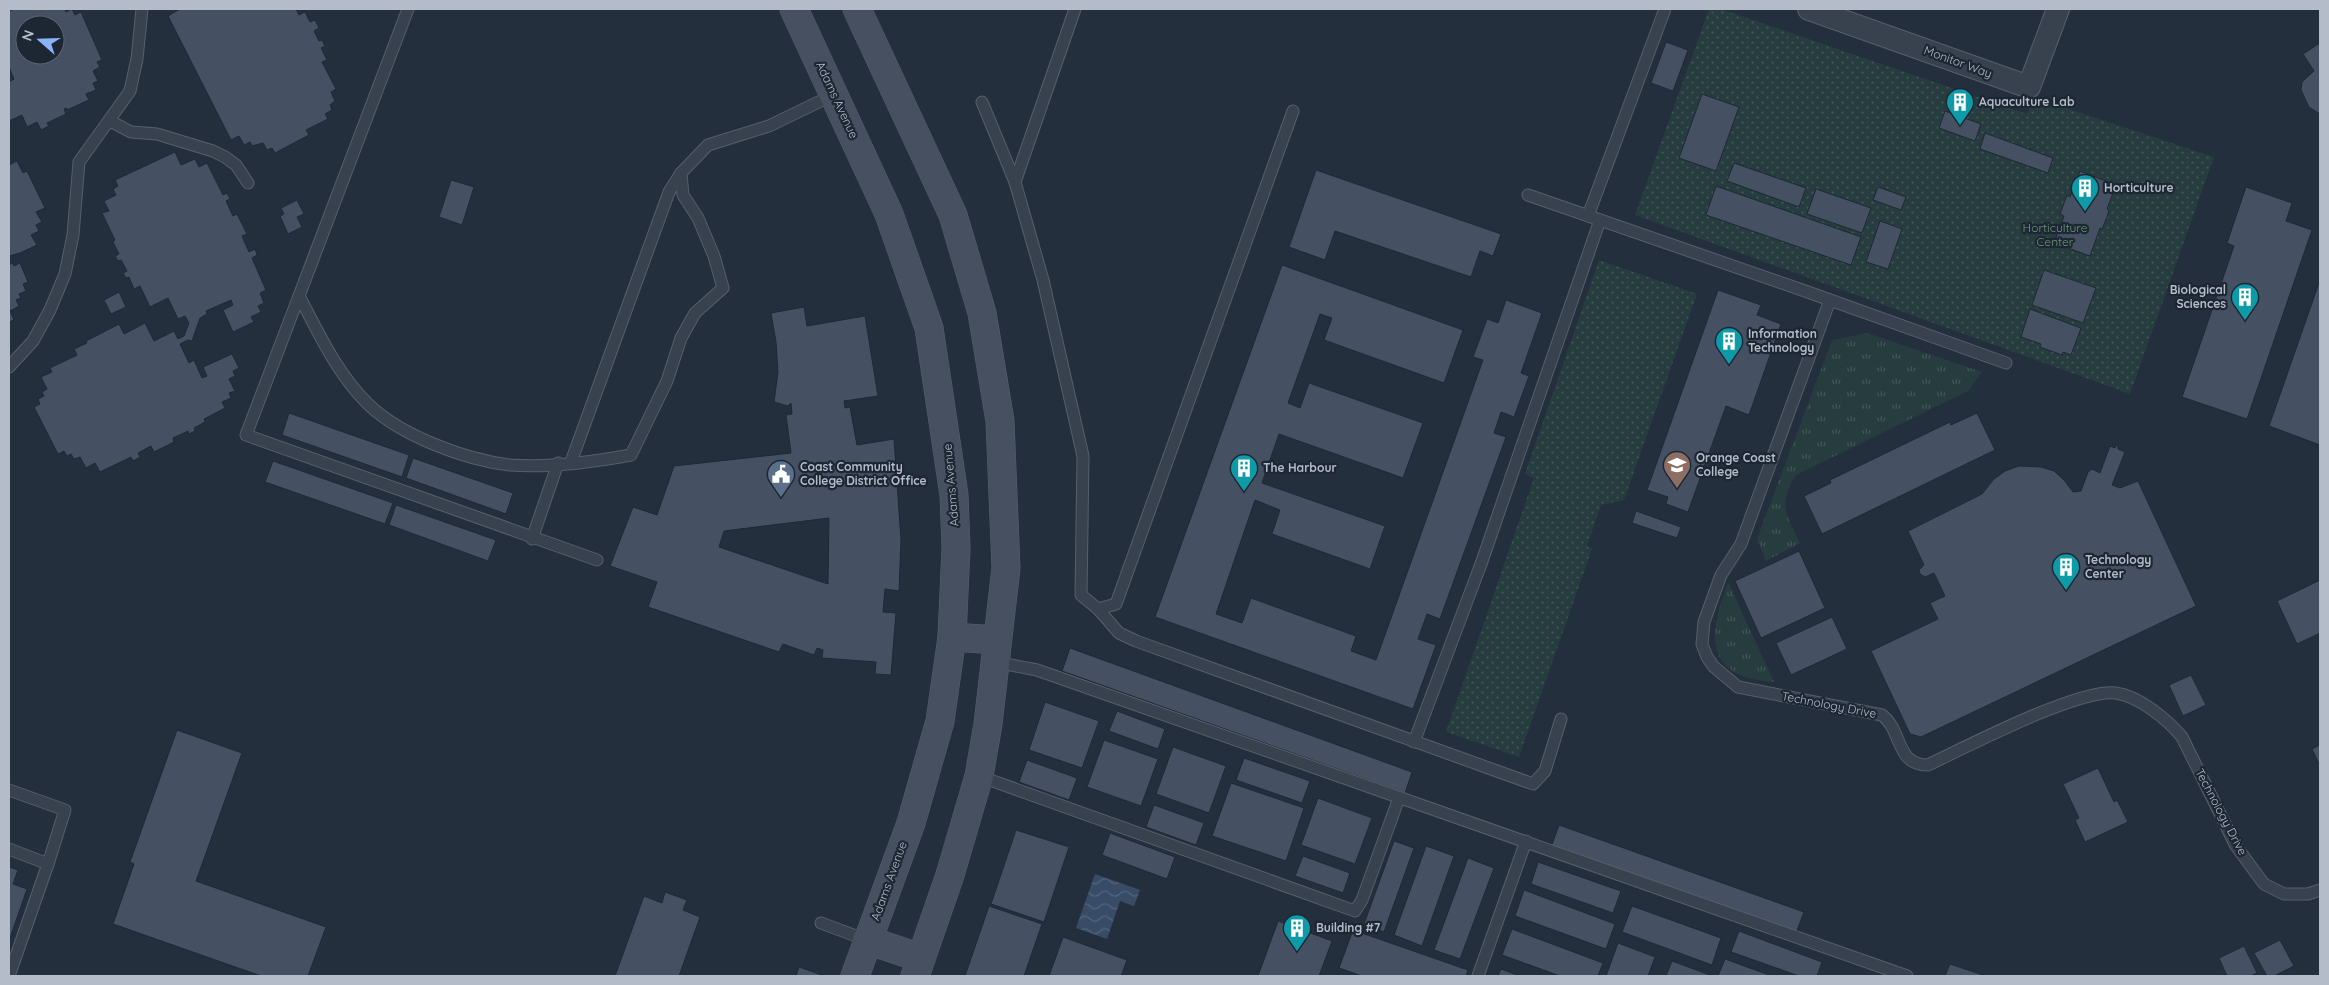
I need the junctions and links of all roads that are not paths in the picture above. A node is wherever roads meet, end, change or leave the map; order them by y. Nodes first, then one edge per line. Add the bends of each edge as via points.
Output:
1 (142, 9) edge
2 (408, 9) edge
3 (794, 9) edge
4 (857, 9) edge
5 (1075, 9) edge
6 (1665, 9) edge
7 (1809, 9) edge
8 (2058, 9) edge
9 (835, 94) junction
10 (982, 102) dead end
11 (1293, 111) dead end
12 (110, 121) junction
13 (681, 172) junction
14 (1015, 182) junction
15 (248, 183) dead end
16 (1528, 195) dead end
17 (1588, 216) junction
18 (1600, 220) junction
19 (299, 296) junction
20 (1830, 300) junction
21 (2006, 363) dead end
22 (9, 368) edge
23 (571, 462) junction
24 (558, 463) junction
25 (532, 539) junction
26 (597, 560) dead end
27 (1098, 609) junction
28 (952, 637) junction
29 (996, 651) junction
30 (1561, 718) dead end
31 (1414, 742) junction
32 (979, 776) junction
33 (9, 790) edge
34 (1399, 798) junction
35 (1526, 841) junction
36 (9, 849) edge
37 (48, 864) junction
38 (2320, 890) edge
39 (821, 923) dead end
40 (867, 940) junction
41 (918, 967) edge
42 (9, 976) edge
43 (855, 976) edge
44 (871, 976) edge
45 (1478, 976) edge
46 (1907, 976) edge

1 - 12 lane via 130,91
2 - 19 lane
3 - 9 main road, Adams Avenue
4 - 29 main road via 953,215 982,313 1000,421 1006,568
5 - 14 lane
6 - 17 lane
7 - 8 street, Monitor Way via 2029,87
9 - 13 lane via 770,126 708,145
9 - 28 main road, Adams Avenue via 889,214 930,328 954,495 956,548
10 - 14 lane
11 - 27 lane via 1116,604
12 - 15 lane via 131,132 157,134 213,151 236,166
12 - 22 lane via 79,162 66,274 33,341
13 - 23 lane via 669,192
13 - 23 lane via 683,195 698,218 723,288 695,313 681,338 667,381 631,455
14 - 27 lane via 1043,280 1083,456 1081,595
16 - 17 lane
17 - 18 lane
18 - 20 lane
18 - 31 lane via 1481,564
19 - 24 lane via 339,369 369,405 403,429 437,446 473,457 510,465
19 - 25 lane via 246,435
20 - 21 lane
20 - 38 lane, Technology Drive via 1741,544 1721,575 1704,622 1702,644 1714,667 1738,687 1882,715 1889,720 1906,756 1920,765 1928,765 2068,702 2107,692 2126,696 2155,711 2182,737 2236,846 2264,884 2284,894 2308,894
23 - 24 lane
24 - 25 lane
25 - 26 lane
27 - 31 lane via 1119,633 1136,641
28 - 29 main road
28 - 40 main road, Adams Avenue via 940,721 911,823
29 - 32 main road
29 - 34 lane via 1037,670
30 - 31 lane via 1544,771 1532,784
32 - 34 lane via 1355,911 1362,900
32 - 41 main road
33 - 37 lane via 65,810
34 - 35 lane
35 - 45 lane
35 - 46 lane
36 - 37 lane
37 - 42 lane
39 - 40 lane
40 - 41 main road
40 - 43 main road, Adams Avenue
40 - 44 main road

